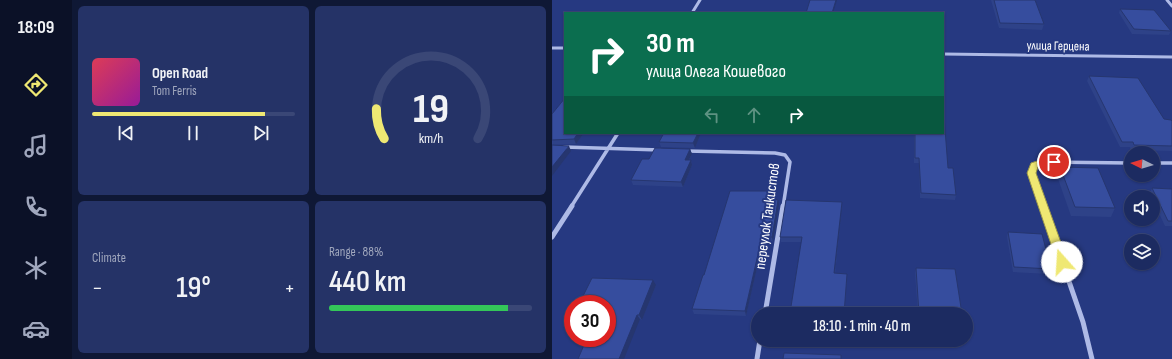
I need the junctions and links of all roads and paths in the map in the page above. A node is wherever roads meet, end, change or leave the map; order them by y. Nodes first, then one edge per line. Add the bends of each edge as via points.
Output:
1 (700, 0) edge
2 (1167, 0) edge
3 (1172, 6) edge
4 (693, 12) edge
5 (552, 48) edge
6 (564, 48) edge
7 (944, 54) edge
8 (1172, 57) edge
9 (617, 134) edge
10 (559, 147) edge
11 (608, 149) junction
12 (664, 150) edge
13 (680, 150) edge
14 (1124, 163) edge
15 (1160, 163) edge
16 (1172, 163) edge
17 (552, 237) edge
18 (765, 307) edge
19 (759, 347) edge
20 (757, 359) edge
21 (1092, 359) edge

1 - 4 street
2 - 3 street
5 - 6 street
7 - 8 street, улица Герцена
9 - 11 street
10 - 11 street
11 - 12 street
11 - 17 street
13 - 18 street, переулок Танкистов via 775,153 785,155 790,162
14 - 21 street via 1043,162 1034,165 1032,173 1083,322
15 - 16 street
19 - 20 street

